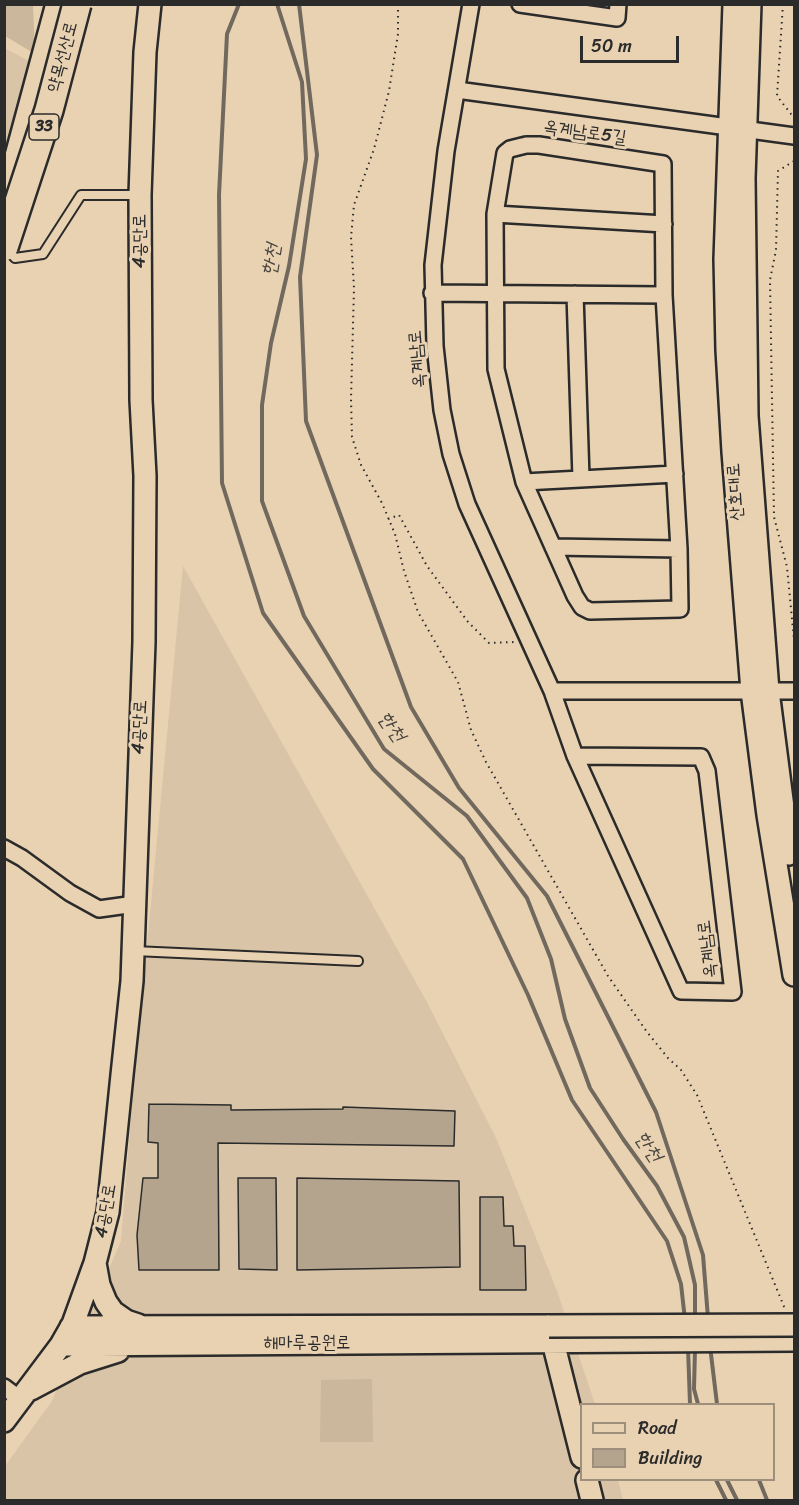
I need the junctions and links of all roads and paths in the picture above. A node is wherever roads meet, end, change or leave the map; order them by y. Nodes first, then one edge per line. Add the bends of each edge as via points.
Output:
1 (60, 4) edge
2 (77, 4) edge
3 (150, 4) edge
4 (398, 4) edge
5 (471, 4) edge
6 (520, 4) edge
7 (725, 4) edge
8 (734, 4) edge
9 (750, 4) edge
10 (759, 4) edge
11 (783, 4) edge
12 (617, 11) edge
13 (748, 37) junction
14 (457, 90) junction
15 (795, 115) edge
16 (737, 128) junction
17 (795, 136) edge
18 (795, 161) edge
19 (140, 195) junction
20 (4, 205) edge
21 (495, 214) junction
22 (664, 224) junction
23 (4, 246) edge
24 (432, 293) junction
25 (496, 294) junction
26 (575, 294) junction
27 (664, 295) junction
28 (675, 474) junction
29 (581, 478) junction
30 (524, 482) junction
31 (388, 519) junction
32 (553, 547) junction
33 (679, 549) junction
34 (795, 640) edge
35 (529, 641) junction
36 (552, 691) junction
37 (760, 691) junction
38 (795, 691) edge
39 (575, 756) junction
40 (4, 848) edge
41 (795, 891) edge
42 (135, 904) junction
43 (133, 951) junction
44 (358, 961) dead end
45 (795, 975) edge
46 (95, 1263) junction
47 (790, 1318) edge
48 (551, 1334) junction
49 (66, 1336) junction
50 (146, 1336) junction
51 (795, 1340) edge
52 (17, 1393) edge
53 (4, 1421) edge
54 (580, 1449) edge
55 (587, 1481) edge
56 (592, 1500) edge

1 - 20 highway, 약목선산로 / 33
2 - 23 highway, 약목선산로 / 33, bridge via 49,110
3 - 19 street, 4공단로
4 - 31 path via 398,34 389,91 354,205 351,237 352,437 361,465
5 - 14 street, 옥계남로
6 - 12 street
7 - 16 street via 725,87
8 - 16 street, 산호대로
9 - 13 street, 산호대로
10 - 13 street
11 - 15 path via 777,96
13 - 16 street, 산호대로
14 - 16 street
14 - 24 street, 옥계남로 via 439,202
16 - 17 street
16 - 37 street, 산호대로 via 725,258 727,350 733,452
18 - 34 path via 778,171 776,250 770,280 774,517 787,567
19 - 23 lane via 81,195 43,254 15,258
19 - 42 street, 4공단로 via 144,642
21 - 22 street
21 - 22 street, 옥계남로5길 via 505,153 518,146 539,145 663,164
21 - 25 street, 옥계남로5길
22 - 27 street, 옥계남로5길
24 - 25 street
24 - 35 street, 옥계남로 via 442,410 451,454 467,504
25 - 26 street
25 - 30 street, 옥계남로5길 via 496,369
26 - 27 street
26 - 29 street
27 - 28 street, 옥계남로5길
28 - 29 street
28 - 33 street, 옥계남로5길
29 - 30 street
30 - 32 street, 옥계남로5길
31 - 35 path via 399,515 427,566 468,622 489,643
31 - 47 path via 418,612 458,682 471,730 486,762 608,976 646,1032 681,1070 697,1095
32 - 33 street
32 - 33 street, 옥계남로5길 via 575,596 590,611 680,609
35 - 36 street, 옥계남로
36 - 37 street
36 - 39 street, 옥계남로
37 - 38 street
37 - 41 street, 산호대로
37 - 45 street, 산호대로 via 768,815
39 - 39 street, 옥계남로 via 701,757 707,771 733,992 681,991
40 - 42 street via 99,909
42 - 43 street, 4공단로
43 - 44 lane
43 - 46 street, 4공단로 via 108,1212
46 - 49 street, 4공단로
46 - 50 street via 106,1302 113,1312
47 - 48 street, bridge
48 - 50 street, 해마루공원로
48 - 51 street
48 - 54 street
49 - 50 street, 해마루공원로
49 - 52 street, 4공단로
50 - 52 street
52 - 53 street, 4공단로
55 - 56 street

